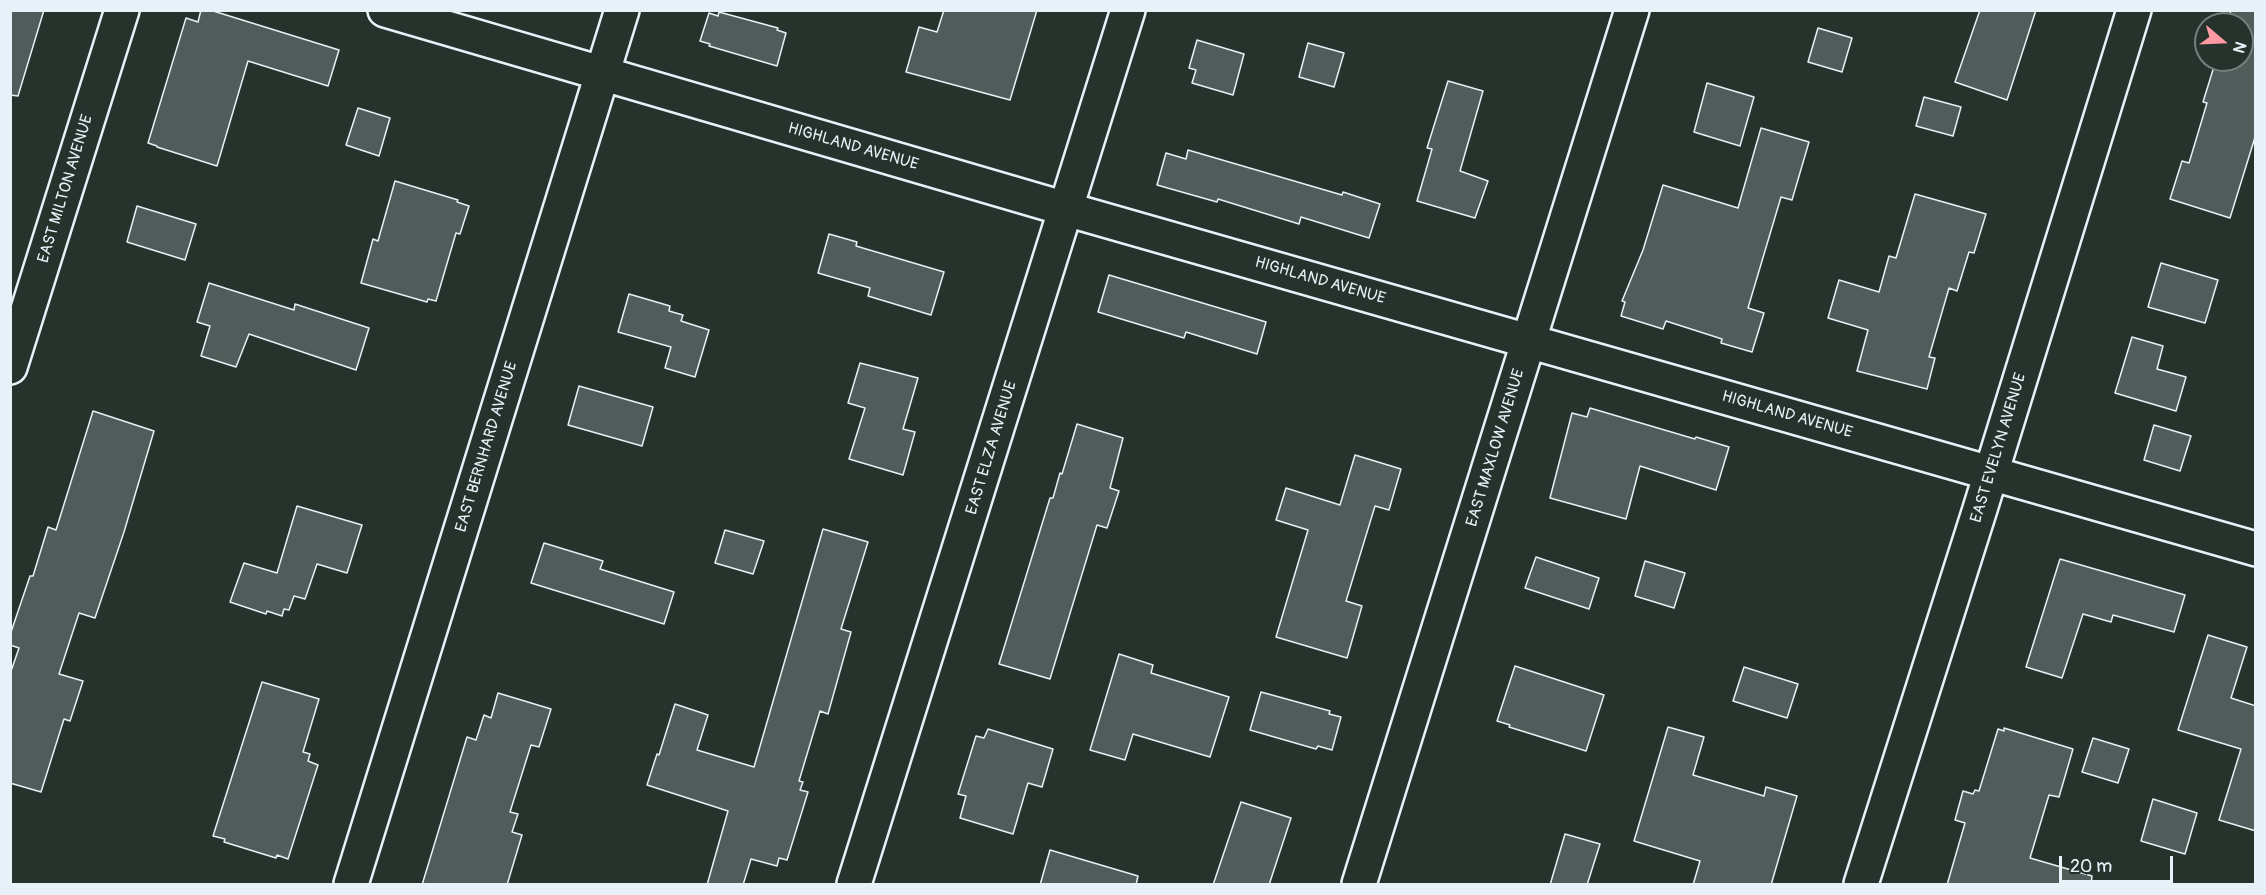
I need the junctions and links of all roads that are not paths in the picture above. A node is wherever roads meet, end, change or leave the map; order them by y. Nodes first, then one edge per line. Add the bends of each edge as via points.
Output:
1 (122, 10) edge
2 (386, 10) edge
3 (622, 10) edge
4 (1128, 10) edge
5 (1632, 10) edge
6 (2134, 10) edge
7 (603, 74) junction
8 (1066, 209) junction
9 (1529, 341) junction
10 (10, 367) edge
11 (1991, 473) junction
12 (2256, 549) edge
13 (351, 885) edge
14 (854, 885) edge
15 (1359, 885) edge
16 (1861, 885) edge

1 - 10 street, EAST MILTON AVENUE
2 - 7 street, HIGHLAND AVENUE
3 - 7 street, EAST BERNHARD AVENUE
4 - 8 street, EAST ELZA AVENUE
5 - 9 street, EAST MAXLOW AVENUE
6 - 11 street, EAST EVELYN AVENUE
7 - 8 street, HIGHLAND AVENUE
7 - 13 street, EAST BERNHARD AVENUE
8 - 9 street, HIGHLAND AVENUE
8 - 14 street, EAST ELZA AVENUE
9 - 11 street, HIGHLAND AVENUE
9 - 15 street, EAST MAXLOW AVENUE
11 - 12 street, HIGHLAND AVENUE
11 - 16 street, EAST EVELYN AVENUE

